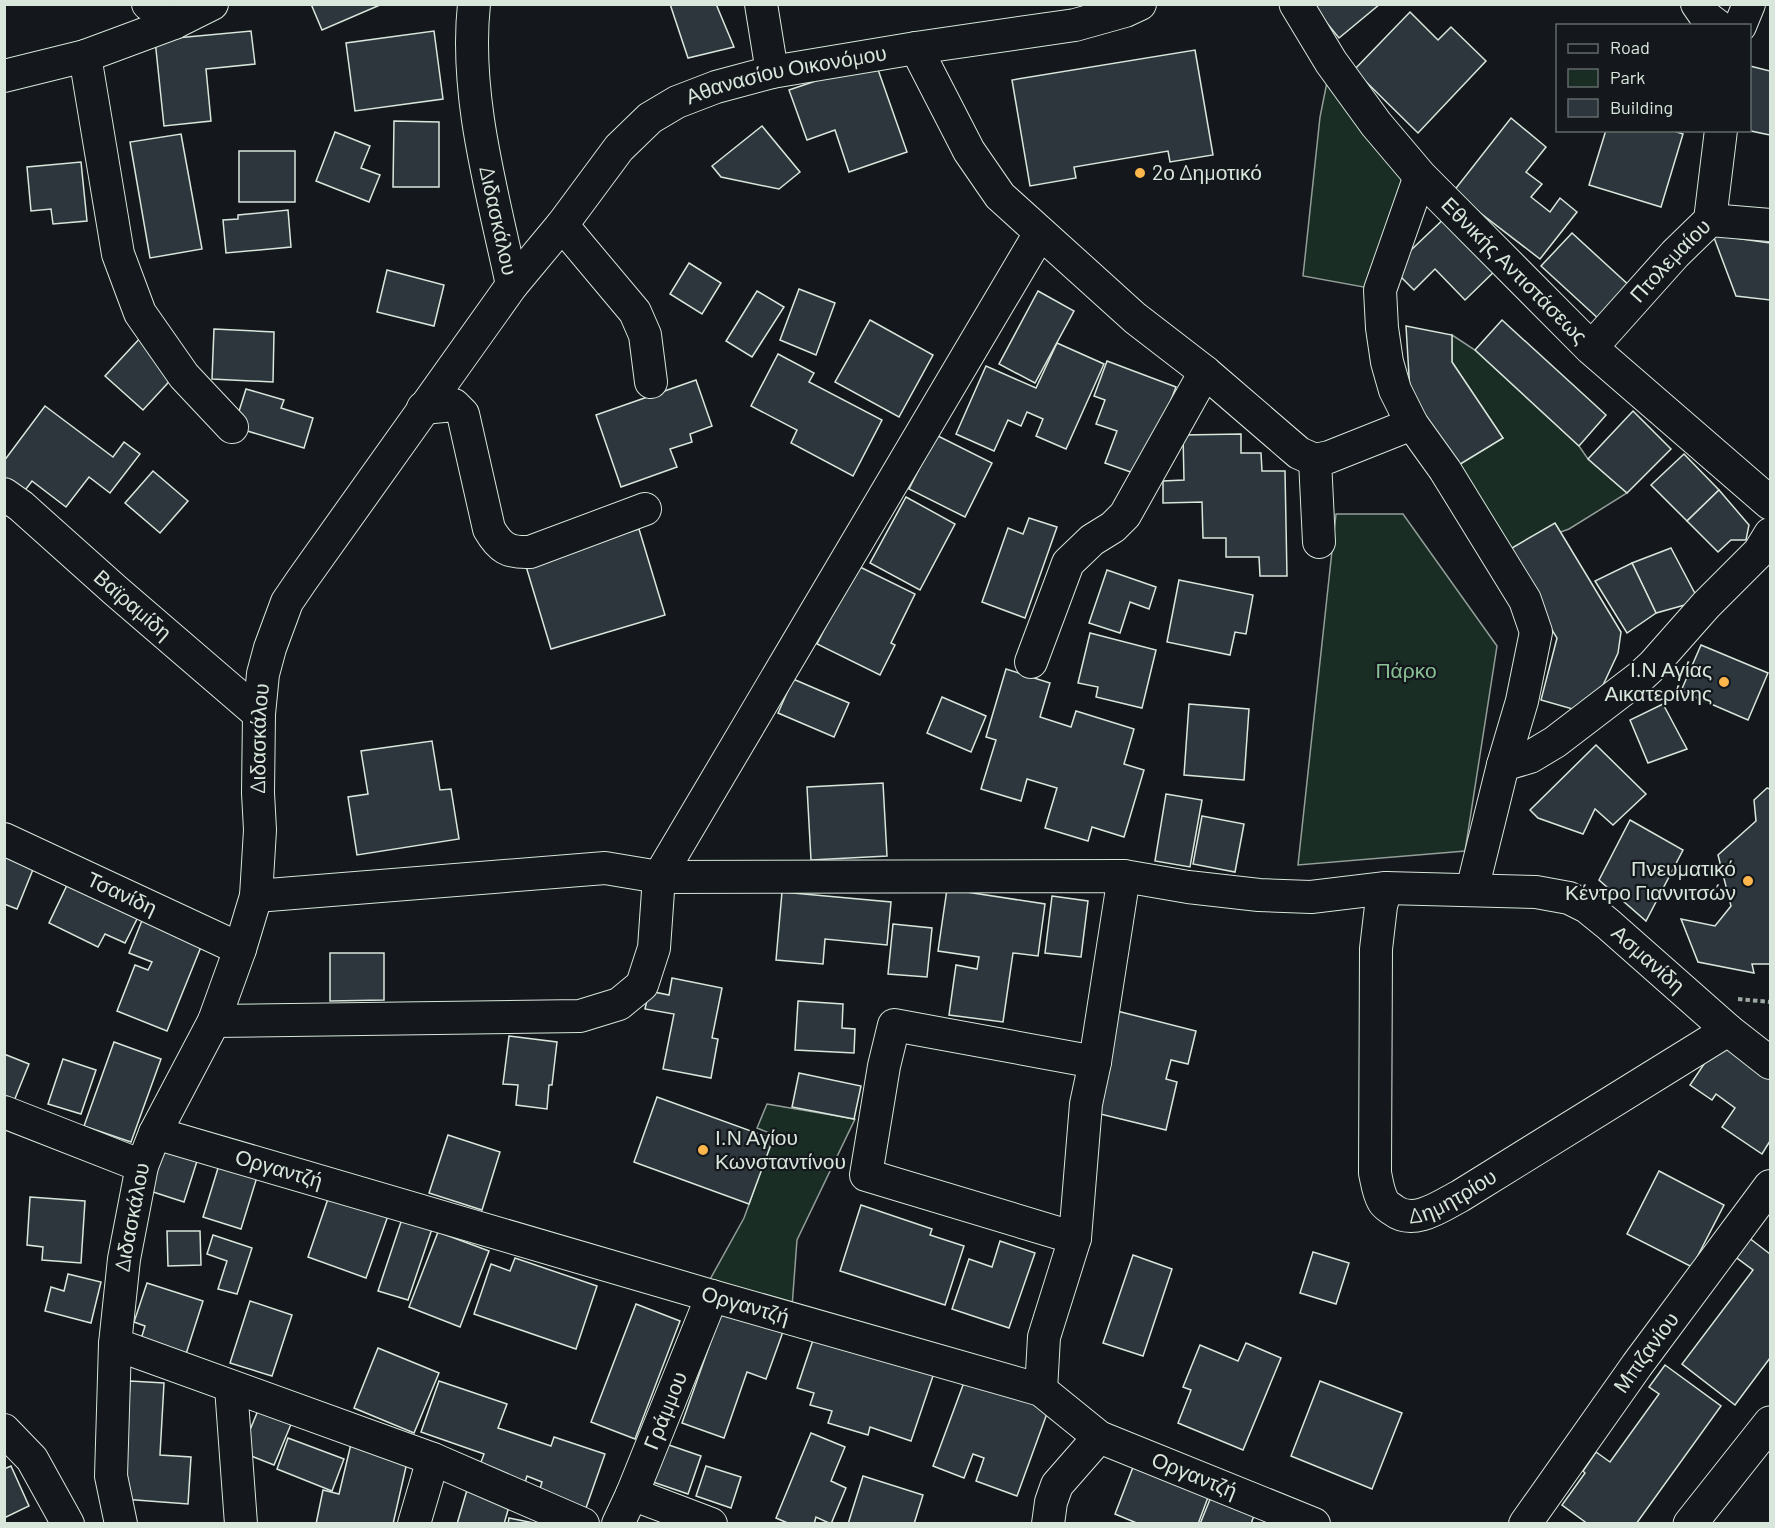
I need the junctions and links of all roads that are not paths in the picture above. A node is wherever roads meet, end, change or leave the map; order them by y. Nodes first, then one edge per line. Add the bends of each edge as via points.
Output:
1 (148, 4) edge
2 (212, 4) edge
3 (474, 4) edge
4 (761, 4) edge
5 (1140, 4) edge
6 (1296, 4) edge
7 (1697, 4) edge
8 (1749, 4) edge
9 (174, 22) junction
10 (1715, 24) edge
11 (1741, 24) edge
12 (916, 48) junction
13 (86, 56) junction
14 (772, 72) junction
15 (4, 76) edge
16 (1722, 132) edge
17 (1420, 176) junction
18 (1710, 220) junction
19 (562, 225) junction
20 (1770, 225) edge
21 (1040, 234) junction
22 (512, 285) junction
23 (1591, 348) junction
24 (1204, 372) junction
25 (651, 382) dead end
26 (423, 408) junction
27 (1412, 424) junction
28 (232, 427) dead end
29 (1315, 460) junction
30 (4, 494) edge
31 (1770, 502) edge
32 (645, 509) dead end
33 (1770, 534) edge
34 (1319, 542) dead end
35 (1031, 662) dead end
36 (259, 714) junction
37 (1503, 765) junction
38 (4, 839) edge
39 (1124, 876) junction
40 (658, 877) junction
41 (1386, 888) junction
42 (1472, 890) junction
43 (256, 896) junction
44 (240, 949) junction
45 (214, 1021) junction
46 (1728, 1030) junction
47 (1095, 1062) junction
48 (1770, 1063) edge
49 (4, 1112) edge
50 (155, 1133) junction
51 (142, 1166) junction
52 (1770, 1186) edge
53 (1075, 1238) junction
54 (712, 1296) junction
55 (115, 1344) junction
56 (231, 1387) junction
57 (1041, 1390) junction
58 (1770, 1423) edge
59 (4, 1430) edge
60 (1099, 1437) junction
61 (433, 1459) junction
62 (632, 1494) junction
63 (68, 1524) edge
64 (121, 1524) edge
65 (241, 1524) edge
66 (414, 1524) edge
67 (583, 1524) edge
68 (618, 1524) edge
69 (711, 1524) edge
70 (1048, 1524) edge
71 (1314, 1524) edge
72 (1526, 1524) edge
73 (1690, 1524) edge

1 - 9 street
2 - 9 street
3 - 22 street, Διδασκάλου via 471,26 479,130
4 - 14 street
5 - 12 street, Αθανασίου Οικονόμου via 1075,25
6 - 17 main road, Εθνικής Αντιστάσεως via 1331,62
7 - 10 street
8 - 11 street
9 - 13 street
12 - 14 street, Αθανασίου Οικονόμου
12 - 21 street via 969,152 1000,196
13 - 15 street
13 - 28 street via 118,254 140,313 184,376
14 - 19 street, Αθανασίου Οικονόμου via 716,87 677,102 650,118 614,155
16 - 18 street
17 - 23 main road, Εθνικής Αντιστάσεως
17 - 27 street via 1380,290 1388,362 1395,390
18 - 20 street, Πτολεμαίου
18 - 23 street, Πτολεμαίου
19 - 22 street, Αθανασίου Οικονόμου
19 - 25 street via 635,312 645,335
21 - 24 street via 1135,318
21 - 40 street
22 - 26 street, Διδασκάλου
23 - 31 main road, Εθνικής Αντιστάσεως
24 - 29 street via 1299,453
24 - 35 street via 1125,514 1068,562
26 - 32 street via 454,405 463,414 489,529 506,549 530,552
26 - 36 street, Διδασκάλου via 287,602 263,674
27 - 29 street
27 - 37 street via 1525,600 1536,632 1522,701
29 - 34 street
30 - 36 street, Βαϊραμίδη
33 - 37 street via 1759,552 1640,677 1555,742 1530,757
36 - 43 street, Διδασκάλου
37 - 42 street
38 - 44 street, Τσανίδη
39 - 40 street, Ασμανίδη
39 - 41 street, Ασμανίδη via 1279,896 1311,897
39 - 47 street
40 - 43 street, Ασμανίδη via 605,868
40 - 45 street via 654,948 642,985 619,1004 580,1016
41 - 42 street, Ασμανίδη
41 - 46 street, Δημητρίου via 1380,906 1376,949 1375,1173 1384,1203 1398,1214 1429,1213 1460,1196
42 - 46 street, Ασμανίδη via 1536,892 1569,898 1587,907
43 - 44 street, Διδασκάλου
44 - 45 street, Διδασκάλου
45 - 50 street, Διδασκάλου
46 - 48 street, Ασμανίδη
47 - 53 street via 1086,1104
47 - 53 street via 894,1025 866,1175
49 - 51 street
50 - 51 street, Διδασκάλου
50 - 54 street, Οργαντζή
51 - 55 street, Διδασκάλου via 124,1259
52 - 72 street, Μπιζανίου via 1637,1365
53 - 57 street via 1044,1337
54 - 57 street, Οργαντζή
54 - 62 street, Γράμμου
55 - 56 street
55 - 64 street, Διδασκάλου via 111,1476
56 - 61 street
56 - 65 street
57 - 60 street, Οργαντζή
58 - 73 main road
59 - 63 street via 32,1459
60 - 70 street via 1057,1485
60 - 71 street, Οργαντζή
61 - 66 street
61 - 67 street
62 - 68 street, Γράμμου
62 - 69 street

